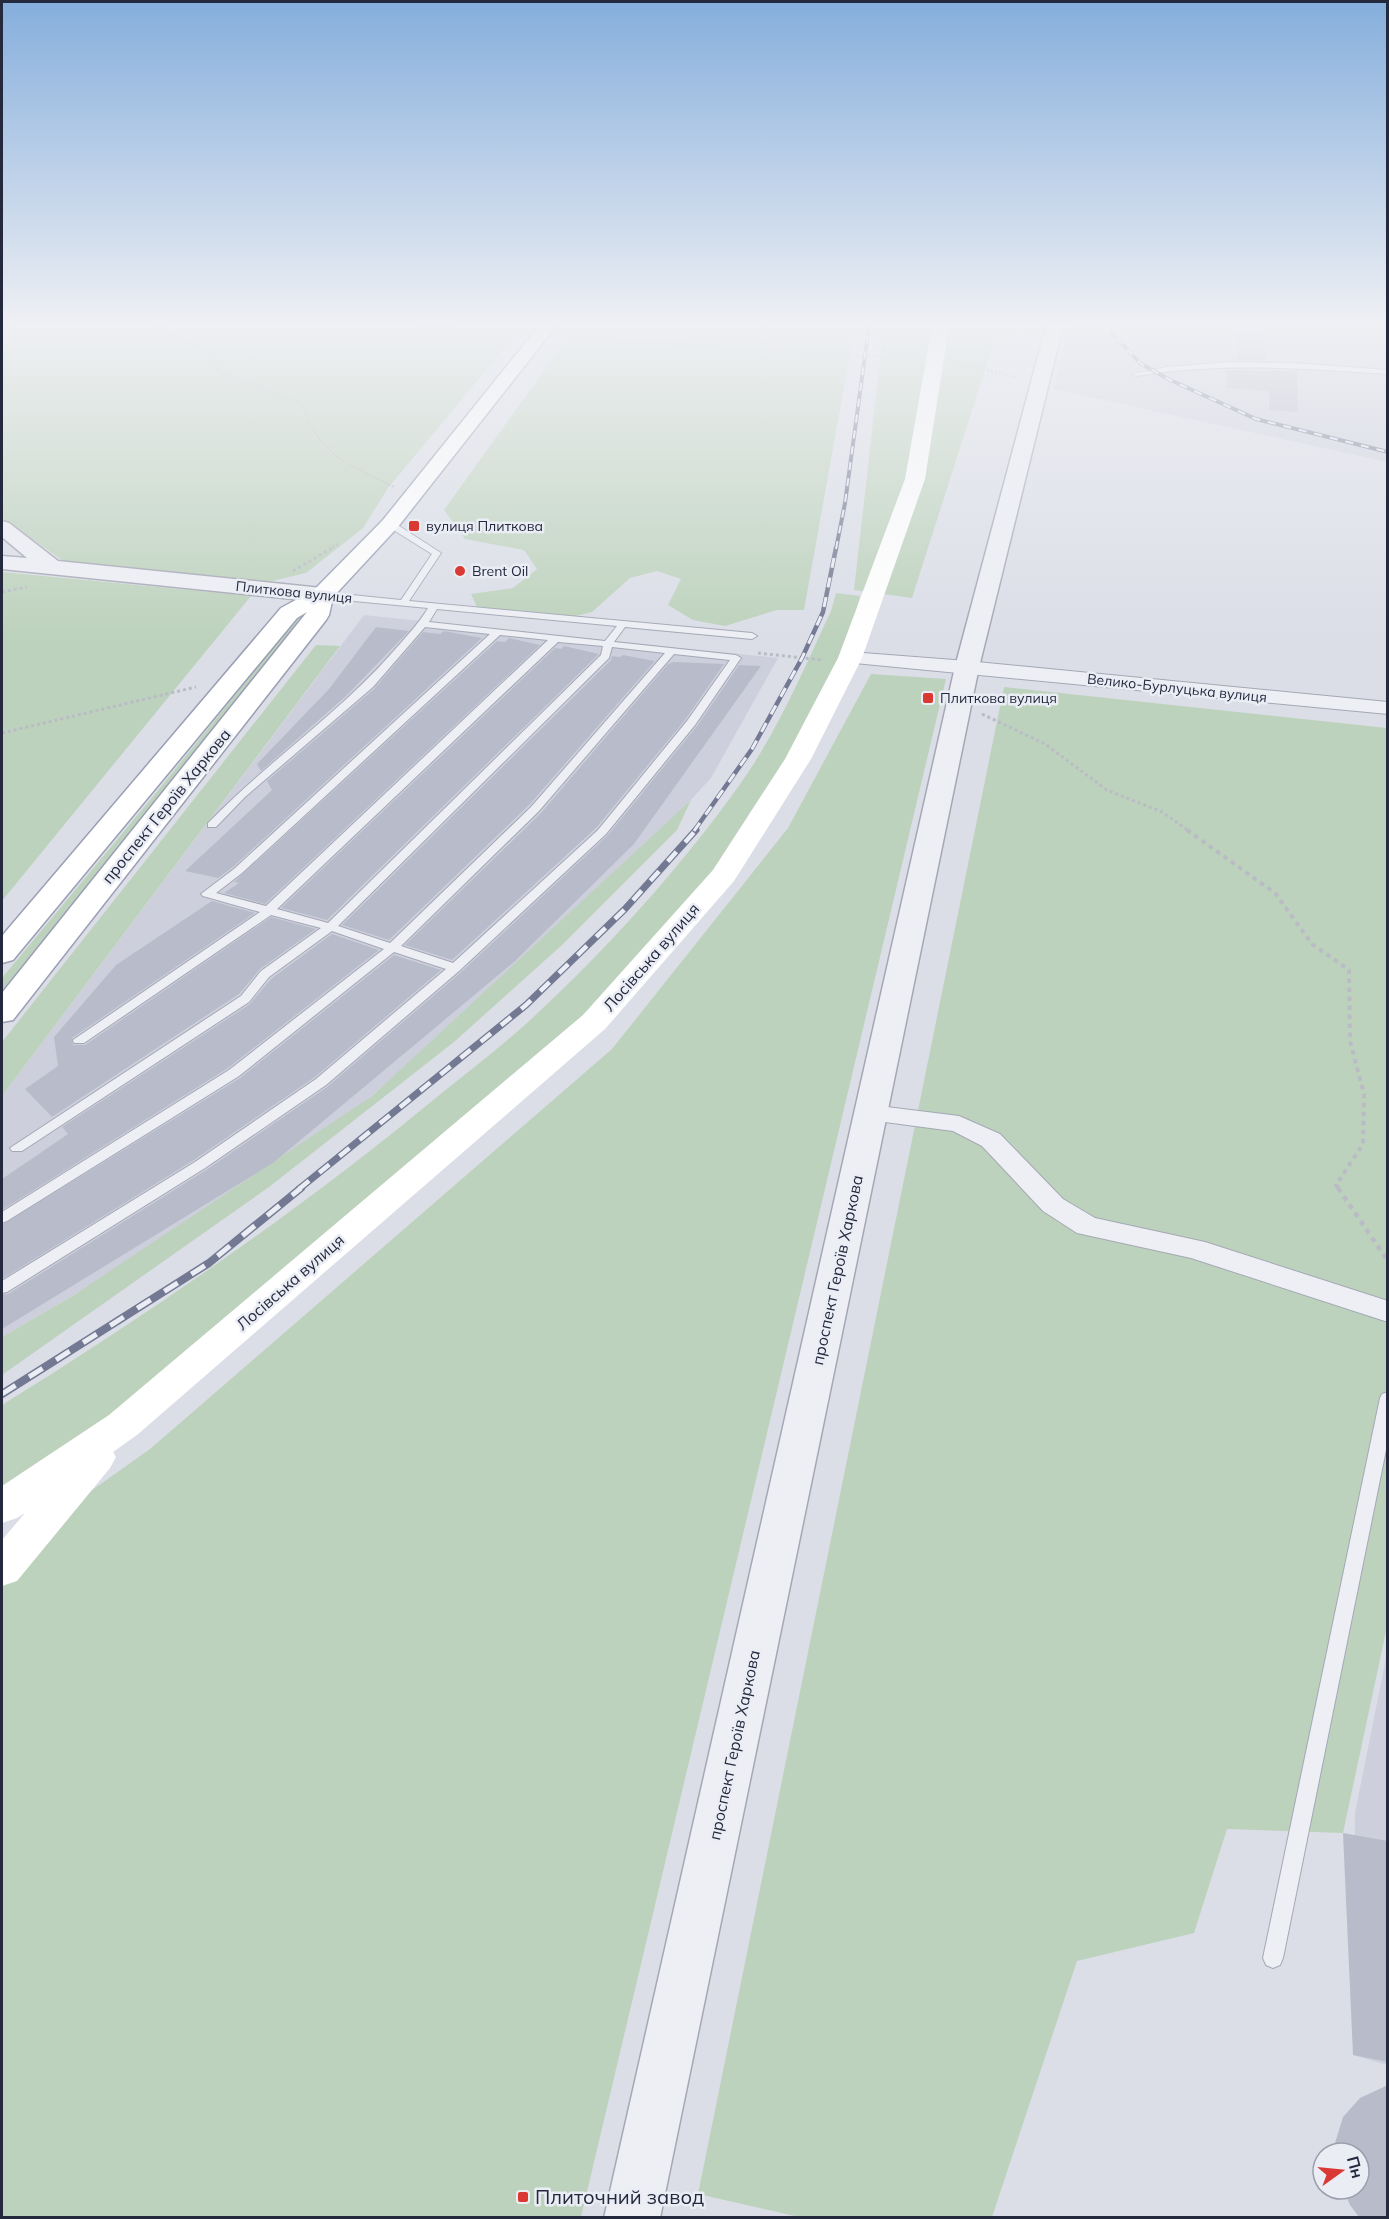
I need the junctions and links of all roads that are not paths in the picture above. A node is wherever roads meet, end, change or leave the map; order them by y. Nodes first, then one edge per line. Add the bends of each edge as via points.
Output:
1 (466, 430) edge
2 (924, 430) edge
3 (1029, 430) edge
4 (390, 524) junction
5 (2, 527) edge
6 (2, 562) edge
7 (52, 567) junction
8 (322, 595) junction
9 (403, 603) junction
10 (434, 606) junction
11 (423, 624) junction
12 (622, 625) junction
13 (498, 632) junction
14 (752, 636) dead end
15 (555, 639) junction
16 (608, 644) junction
17 (671, 652) junction
18 (850, 658) junction
19 (967, 667) junction
20 (1388, 708) edge
21 (212, 825) dead end
22 (267, 912) junction
23 (330, 927) junction
24 (392, 948) junction
25 (2, 954) edge
26 (455, 968) junction
27 (2, 1013) edge
28 (79, 1040) dead end
29 (871, 1113) junction
30 (17, 1148) dead end
31 (2, 1218) edge
32 (2, 1288) edge
33 (1388, 1312) edge
34 (1388, 1398) edge
35 (123, 1425) junction
36 (2, 1507) edge
37 (2, 1569) edge
38 (1273, 1958) dead end
39 (632, 2217) edge

1 - 4 main road, проспект Героїв Харкова
2 - 18 main road, Лосівська вулиця via 915,479
3 - 19 street, проспект Героїв Харкова
4 - 8 main road, проспект Героїв Харкова
4 - 9 lane via 437,553
5 - 7 street
6 - 7 street, Плиткова вулиця
7 - 8 street, Плиткова вулиця
8 - 9 lane, Плиткова вулиця
8 - 25 main road, проспект Героїв Харкова via 289,613
8 - 27 main road, проспект Героїв Харкова via 318,615
9 - 10 lane, Плиткова вулиця
10 - 11 lane
10 - 12 lane, Плиткова вулиця
11 - 13 lane
11 - 21 lane via 369,685 241,795
12 - 14 lane, Плиткова вулиця
12 - 16 lane
13 - 15 lane
13 - 22 lane via 238,871 207,894
15 - 16 lane
15 - 22 lane
16 - 17 lane
16 - 23 lane via 606,656
17 - 24 lane via 534,809
17 - 26 lane via 736,658 691,723 602,832
18 - 19 street
18 - 35 main road, Лосівська вулиця via 798,759 724,875 594,1022
19 - 20 street, Велико-Бурлуцька вулиця
19 - 29 street, проспект Героїв Харкова
22 - 23 lane
22 - 28 lane
23 - 24 lane
23 - 30 lane via 265,974 245,999
24 - 26 lane
24 - 31 lane via 234,1073
26 - 32 lane via 321,1082 200,1165
29 - 33 street via 959,1124 991,1140 1053,1205 1087,1226 1195,1249
29 - 39 street, проспект Героїв Харкова
34 - 38 lane
35 - 36 main road
35 - 37 main road

